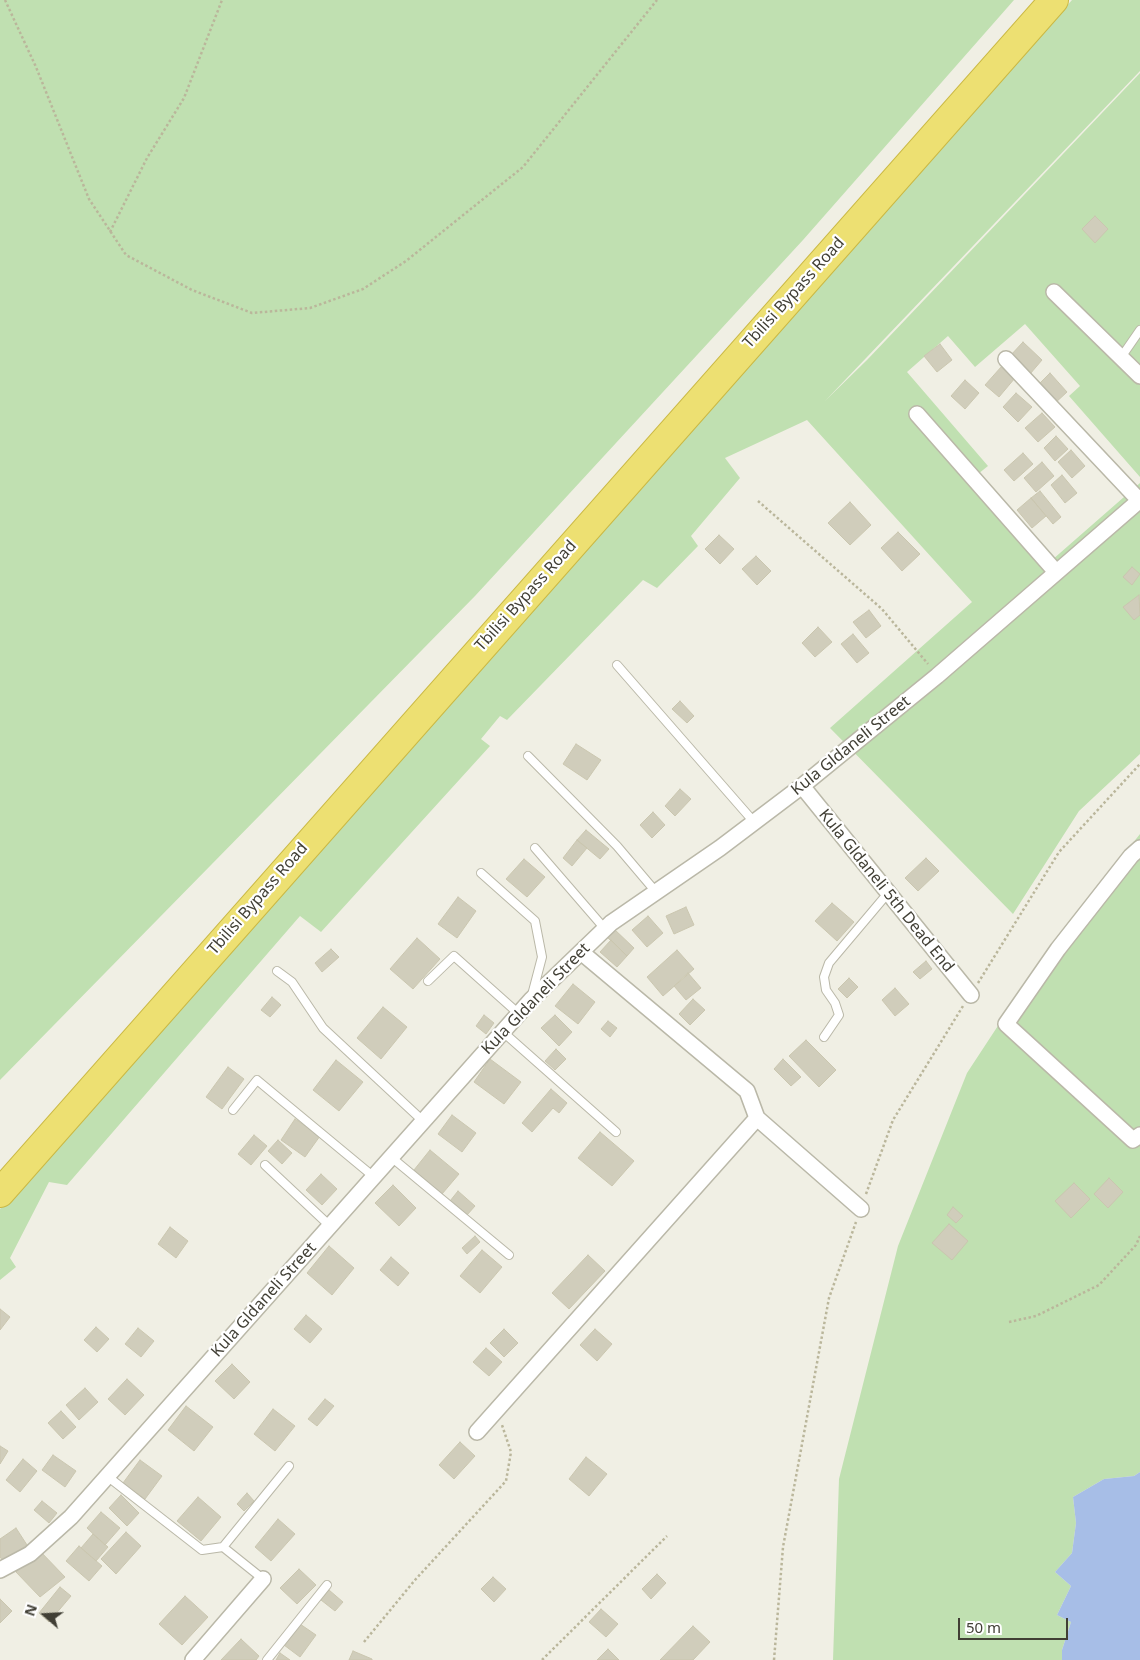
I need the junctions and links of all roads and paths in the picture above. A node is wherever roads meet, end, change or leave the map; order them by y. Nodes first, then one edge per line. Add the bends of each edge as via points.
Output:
1 (5, 0) edge
2 (222, 0) edge
3 (657, 0) edge
4 (1054, 0) edge
5 (110, 232) junction
6 (1054, 292) dead end
7 (1140, 330) edge
8 (1122, 356) junction
9 (1006, 359) dead end
10 (1140, 376) edge
11 (917, 414) dead end
12 (1140, 500) edge
13 (758, 501) dead end
14 (1056, 572) junction
15 (616, 665) dead end
16 (937, 676) junction
17 (528, 756) dead end
18 (1140, 764) edge
19 (802, 786) junction
20 (754, 822) junction
21 (535, 848) dead end
22 (1140, 848) edge
23 (481, 873) dead end
24 (656, 892) junction
25 (888, 893) junction
26 (605, 929) junction
27 (581, 952) junction
28 (277, 971) dead end
29 (428, 981) dead end
30 (971, 995) junction
31 (531, 1000) junction
32 (519, 1014) junction
33 (503, 1032) junction
34 (824, 1037) dead end
35 (233, 1110) dead end
36 (757, 1118) junction
37 (424, 1121) junction
38 (616, 1132) dead end
39 (1140, 1135) edge
40 (391, 1157) junction
41 (264, 1164) dead end
42 (374, 1177) junction
43 (0, 1193) edge
44 (861, 1209) junction
45 (330, 1226) junction
46 (1140, 1236) edge
47 (509, 1255) dead end
48 (1008, 1322) dead end
49 (497, 1409) junction
50 (477, 1432) dead end
51 (289, 1466) dead end
52 (107, 1476) junction
53 (667, 1536) dead end
54 (224, 1547) junction
55 (0, 1570) edge
56 (263, 1579) joint
57 (327, 1584) dead end
58 (364, 1642) dead end
59 (193, 1660) edge
60 (267, 1660) edge
61 (542, 1660) edge
62 (774, 1660) edge

1 - 5 path via 89,199
2 - 5 path via 184,98 147,158
3 - 5 path via 523,167 406,262 363,289 310,308 252,314 192,290 126,255
4 - 43 highway, Tbilisi Bypass Road
6 - 8 street
7 - 8 lane
8 - 10 street
9 - 12 street
11 - 14 street
12 - 14 street, Kula Gldaneli Street
13 - 16 path via 882,609
14 - 16 street, Kula Gldaneli Street
15 - 20 lane
16 - 19 street, Kula Gldaneli Street
17 - 24 lane
18 - 30 path via 1059,852
19 - 20 street, Kula Gldaneli Street
19 - 25 street, Kula Gldaneli 5th Dead End
20 - 24 street, Kula Gldaneli Street
21 - 26 lane
22 - 39 street via 1058,949 1006,1024 1133,1140
23 - 31 lane via 535,921 542,957
24 - 26 street, Kula Gldaneli Street
25 - 30 street, Kula Gldaneli 5th Dead End
25 - 34 lane via 829,962 824,977 826,990 840,1015
26 - 27 street, Kula Gldaneli Street
27 - 31 street, Kula Gldaneli Street
27 - 36 street via 747,1091
28 - 37 lane via 292,982 323,1028
29 - 32 lane via 454,956
30 - 44 path via 892,1120
31 - 32 street, Kula Gldaneli Street
32 - 33 street, Kula Gldaneli Street
33 - 37 street, Kula Gldaneli Street
33 - 38 lane
35 - 42 lane via 257,1080
36 - 44 street
36 - 49 street
37 - 40 street, Kula Gldaneli Street
40 - 42 street, Kula Gldaneli Street
40 - 47 lane
41 - 45 lane
42 - 45 street, Kula Gldaneli Street
44 - 62 path via 829,1298 783,1547
45 - 52 street, Kula Gldaneli Street
46 - 48 path via 1136,1246 1099,1285 1036,1316
49 - 50 street
49 - 58 path via 510,1452 506,1481 414,1580
51 - 54 lane
52 - 54 lane via 202,1550
52 - 55 street, Kula Gldaneli Street via 71,1517 30,1554
53 - 61 path
54 - 56 lane
56 - 59 street
57 - 60 lane

